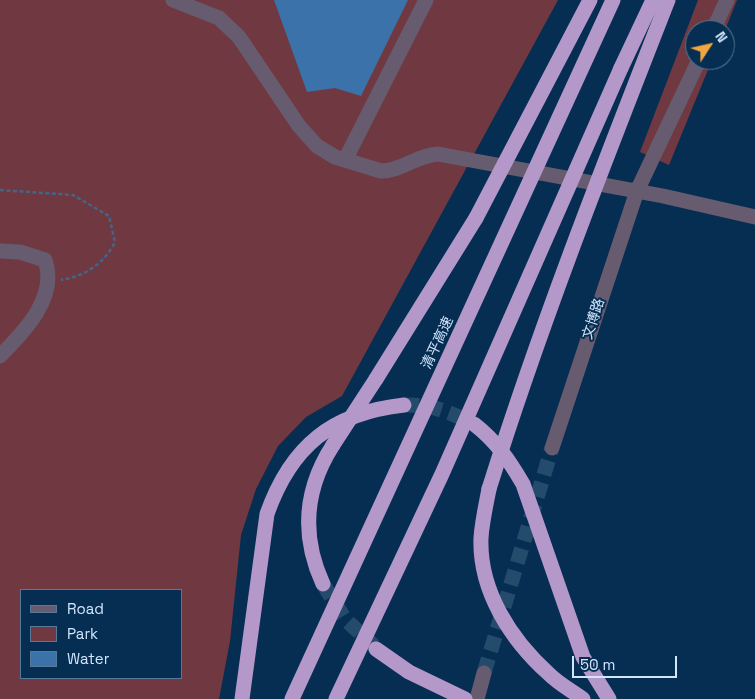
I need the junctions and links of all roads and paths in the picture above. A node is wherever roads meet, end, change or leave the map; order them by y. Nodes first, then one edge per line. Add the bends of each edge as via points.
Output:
1 (174, 0) edge
2 (426, 0) edge
3 (590, 0) edge
4 (613, 0) edge
5 (653, 0) edge
6 (668, 0) edge
7 (727, 0) edge
8 (718, 20) edge
9 (694, 70) edge
10 (345, 160) junction
11 (0, 190) edge
12 (637, 191) junction
13 (755, 217) edge
14 (0, 251) edge
15 (49, 282) junction
16 (0, 356) edge
17 (404, 405) tunnel mouth
18 (474, 424) tunnel mouth
19 (552, 448) tunnel mouth
20 (323, 584) tunnel mouth
21 (376, 649) tunnel mouth
22 (484, 673) tunnel mouth
23 (242, 699) edge
24 (292, 699) edge
25 (336, 699) edge
26 (465, 699) edge
27 (477, 699) edge
28 (583, 699) edge
29 (609, 699) edge

1 - 10 street via 206,12 230,27 307,137 326,153
2 - 10 street
3 - 20 highway, bridge via 476,218 316,477 307,513 310,550
4 - 24 highway, 清平高速, bridge
5 - 25 highway, bridge via 442,474
6 - 28 highway, bridge via 518,397 489,489 481,538 486,581 500,614 523,647 549,675
7 - 8 street
9 - 12 street, 文博路
10 - 12 street via 388,171 424,156 438,154
11 - 15 path via 73,195 109,216 115,242 107,257 78,277
12 - 13 street
12 - 19 street, 文博路
14 - 15 street via 20,252 45,260
15 - 16 street via 37,312
17 - 23 highway via 377,408 328,428 289,465 276,488 264,531
18 - 29 highway via 492,437 523,484 583,657
21 - 26 highway via 409,672
22 - 27 street

